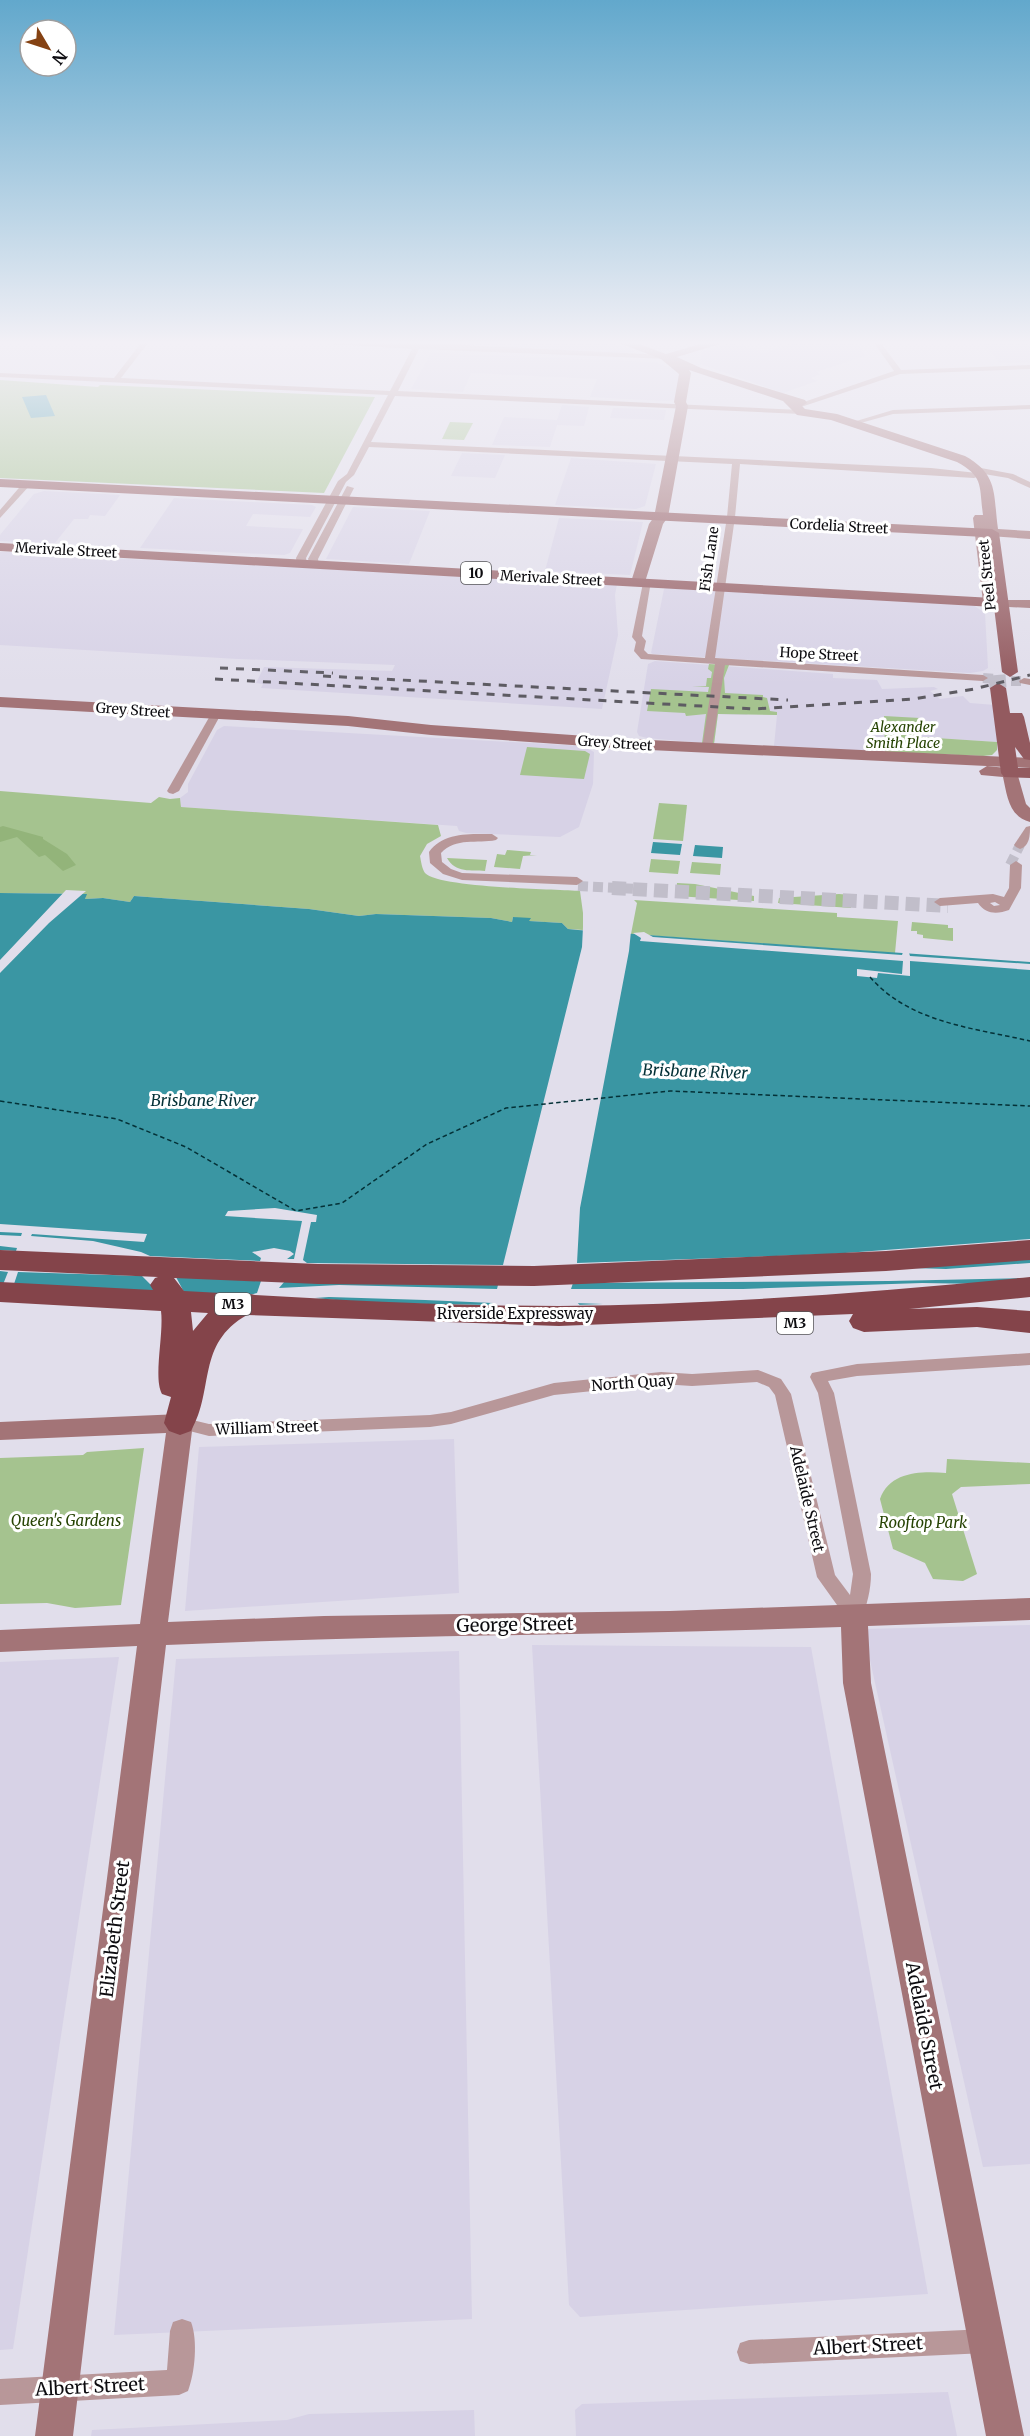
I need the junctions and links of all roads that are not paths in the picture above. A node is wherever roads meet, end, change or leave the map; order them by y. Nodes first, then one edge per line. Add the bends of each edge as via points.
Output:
1 (360, 457) edge
2 (643, 457) edge
3 (941, 457) edge
4 (672, 458) junction
5 (736, 461) junction
6 (976, 473) junction
7 (0, 483) edge
8 (27, 484) junction
9 (1030, 485) edge
10 (338, 500) junction
11 (0, 515) edge
12 (661, 517) junction
13 (730, 520) junction
14 (987, 533) junction
15 (1030, 535) edge
16 (0, 547) edge
17 (308, 564) junction
18 (643, 583) junction
19 (721, 587) junction
20 (995, 603) junction
21 (1030, 604) edge
22 (715, 662) junction
23 (1008, 680) edge
24 (0, 702) edge
25 (0, 708) edge
26 (215, 717) junction
27 (707, 748) junction
28 (1030, 755) edge
29 (858, 756) junction
30 (1030, 764) edge
31 (1009, 767) junction
32 (969, 770) junction
33 (1030, 773) edge
34 (173, 792) dead end
35 (1024, 812) edge
36 (1030, 829) edge
37 (492, 838) dead end
38 (1025, 844) tunnel mouth
39 (1013, 865) tunnel mouth
40 (577, 883) tunnel mouth
41 (944, 904) tunnel mouth
42 (0, 1242) edge
43 (1030, 1250) edge
44 (0, 1260) edge
45 (687, 1270) junction
46 (1028, 1282) edge
47 (0, 1292) edge
48 (560, 1316) junction
49 (1030, 1323) edge
50 (1030, 1359) edge
51 (182, 1378) junction
52 (770, 1380) joint
53 (497, 1404) joint
54 (180, 1423) junction
55 (0, 1431) edge
56 (1030, 1609) edge
57 (854, 1614) junction
58 (153, 1634) junction
59 (0, 1641) edge
60 (182, 2331) dead end
61 (986, 2341) junction
62 (749, 2352) dead end
63 (60, 2390) junction
64 (0, 2392) edge
65 (54, 2436) edge
66 (1005, 2436) edge

1 - 10 street via 350,475 354,481
2 - 4 street
3 - 6 street
4 - 5 street
4 - 12 street
5 - 6 street
5 - 13 street, Fish Lane
6 - 9 street
6 - 14 street, Peel Street
7 - 8 main road, Cordelia Street
8 - 10 main road, Cordelia Street
8 - 11 street
10 - 12 main road, Cordelia Street
10 - 17 street
12 - 13 main road, Cordelia Street
12 - 18 street via 665,522
13 - 14 main road, Cordelia Street
13 - 19 street, Fish Lane
14 - 15 street, Cordelia Street
14 - 20 main road, Peel Street
16 - 17 main road, Merivale Street / 10
17 - 18 main road, Merivale Street / 10
18 - 19 main road, Merivale Street / 10
18 - 22 street, Hope Street via 637,638 641,640 642,655
19 - 20 main road, Merivale Street / 10
19 - 22 street, Fish Lane
20 - 21 street, Merivale Street
20 - 23 main road, Peel Street
22 - 23 street, Hope Street
22 - 27 street, Fish Lane
23 - 28 main road, Peel Street via 1019,740
23 - 31 main road, Peel Street
24 - 26 street, Grey Street
25 - 26 street, Grey Street
26 - 27 street, Grey Street
26 - 34 street
27 - 29 street, Grey Street
29 - 31 street, Grey Street via 907,756
29 - 32 street, Grey Street
30 - 31 street, Grey Street
31 - 32 street, Grey Street
31 - 33 main road, Grey Street
31 - 35 street
32 - 35 street via 997,781
36 - 38 street
37 - 40 street via 456,840 440,847 434,856 436,864 459,876
39 - 41 street via 1015,888 994,903
42 - 51 highway via 98,1250 128,1257 152,1271 167,1287 176,1308
43 - 45 highway, M3
44 - 45 highway, M3 via 413,1276
45 - 46 highway, M3 via 728,1278 893,1277
46 - 48 highway, Riverside Expressway / M3 via 843,1305
46 - 51 highway, M3 via 604,1297 294,1292 252,1301 222,1316 207,1331
47 - 48 highway, Riverside Expressway / M3 via 338,1310
48 - 49 highway, M3 via 729,1325 960,1318
50 - 57 street, Adelaide Street via 857,1370 818,1377 826,1393 862,1574
51 - 54 highway via 173,1405
52 - 53 street, North Quay via 752,1376 661,1378 554,1389
52 - 57 street, Adelaide Street via 783,1394 825,1577
53 - 54 street, William Street via 441,1420 372,1425 209,1430
54 - 55 street, William Street
54 - 58 street, Elizabeth Street
56 - 57 street, George Street
57 - 58 street, George Street
57 - 61 street, Adelaide Street via 857,1683
58 - 59 street, George Street
58 - 63 street, Elizabeth Street
60 - 63 street, Albert Street via 179,2382
61 - 62 street, Albert Street
61 - 66 street, Adelaide Street
63 - 64 street, Albert Street
63 - 65 street, Elizabeth Street

